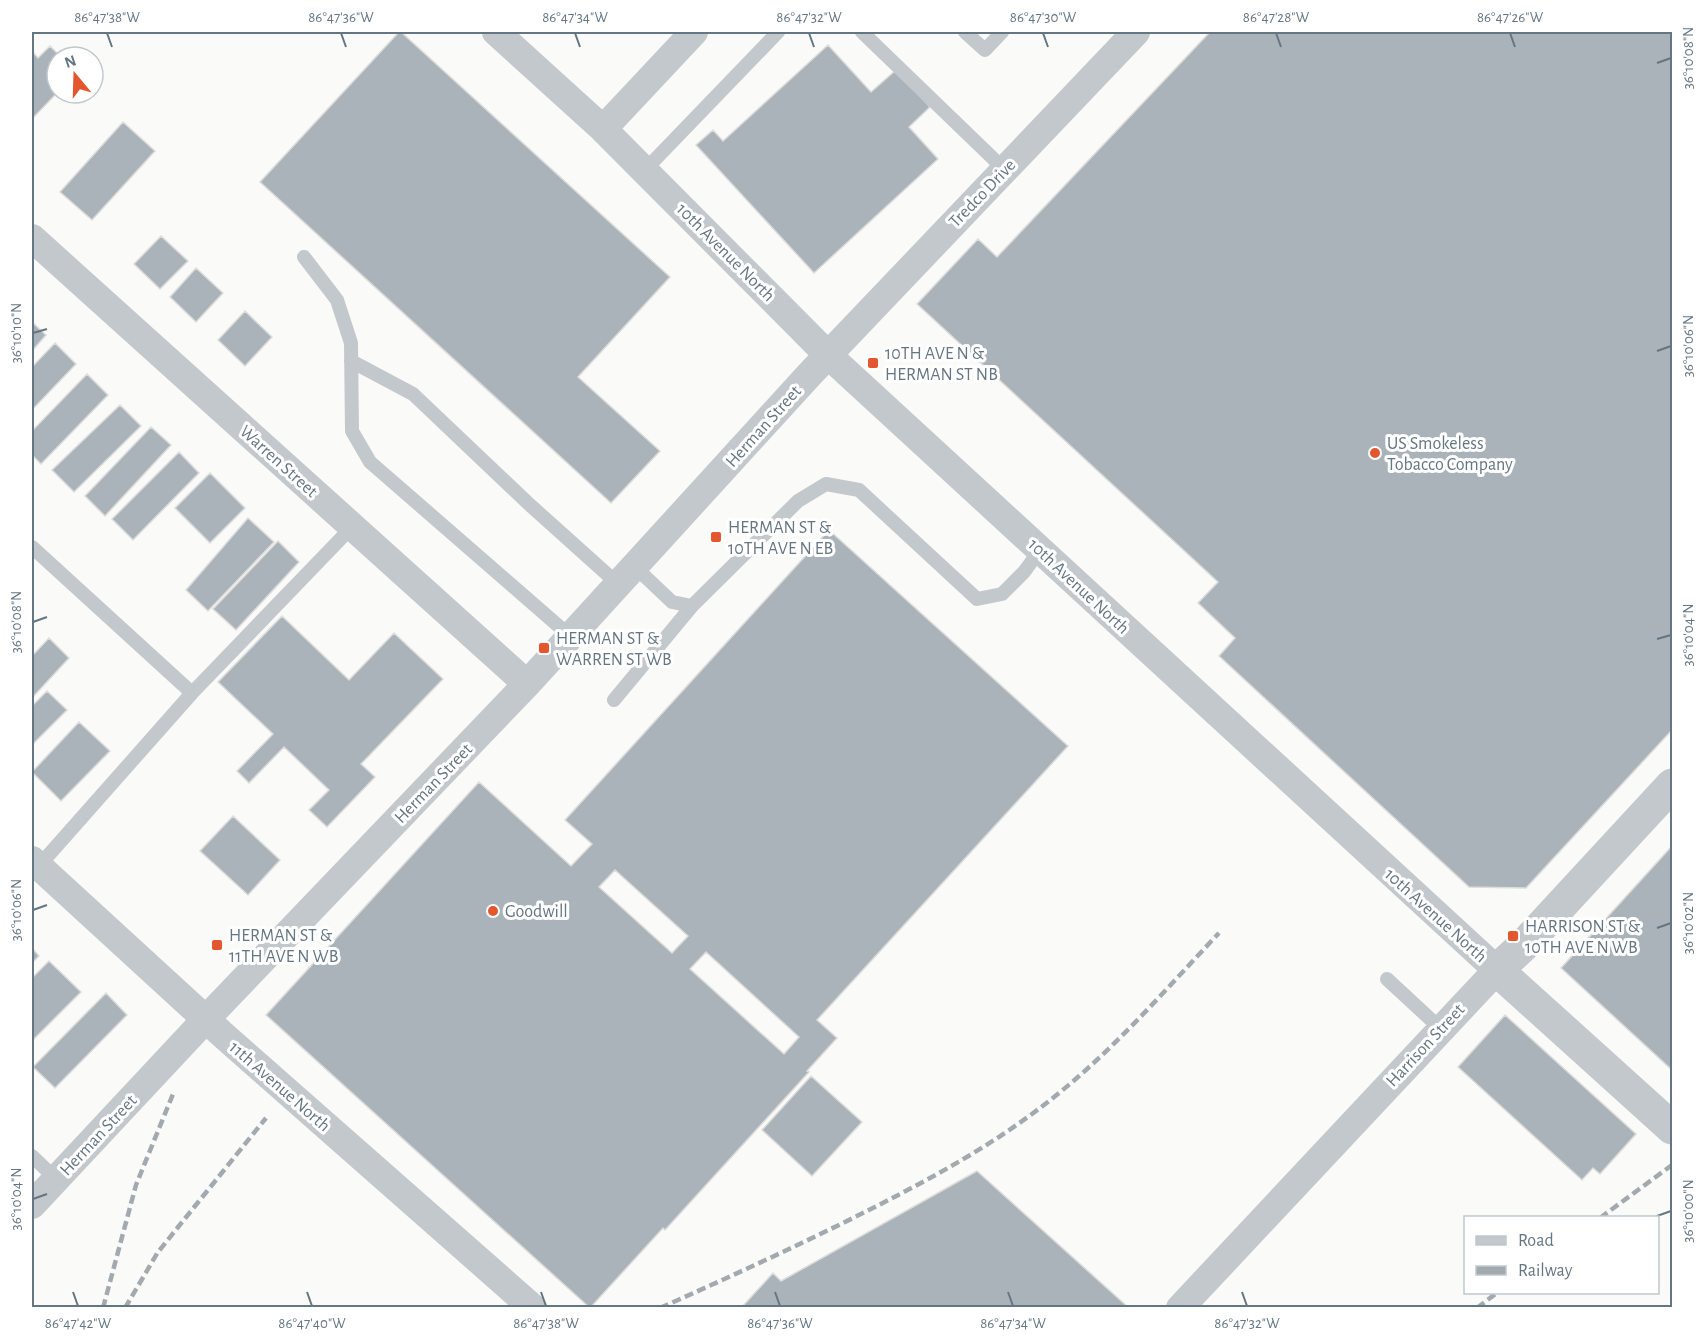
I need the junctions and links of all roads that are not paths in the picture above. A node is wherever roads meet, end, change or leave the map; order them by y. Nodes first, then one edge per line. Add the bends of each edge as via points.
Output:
1 (496, 32) edge
2 (694, 32) edge
3 (778, 32) edge
4 (862, 32) edge
5 (965, 32) edge
6 (1002, 32) edge
7 (1136, 32) edge
8 (603, 129) junction
9 (1005, 169) junction
10 (644, 171) junction
11 (32, 238) edge
12 (304, 257) dead end
13 (828, 355) junction
14 (351, 361) junction
15 (352, 526) junction
16 (32, 547) edge
17 (1040, 550) junction
18 (626, 575) junction
19 (692, 606) junction
20 (570, 636) junction
21 (527, 684) junction
22 (192, 693) junction
23 (614, 700) dead end
24 (1672, 785) edge
25 (35, 864) edge
26 (1497, 970) junction
27 (1387, 979) dead end
28 (205, 1020) junction
29 (1441, 1029) junction
30 (1672, 1128) edge
31 (32, 1156) edge
32 (56, 1179) junction
33 (32, 1205) edge
34 (533, 1308) edge
35 (1180, 1308) edge

1 - 8 street, 10th Avenue North
2 - 8 street
3 - 10 lane
4 - 9 lane
5 - 6 lane via 985,50
7 - 9 street, Tredco Drive
8 - 10 street, 10th Avenue North
9 - 13 street, Tredco Drive
10 - 13 street, 10th Avenue North
11 - 15 street, Warren Street
12 - 14 lane via 337,300 351,343
13 - 17 street, 10th Avenue North
13 - 18 street, Herman Street
14 - 18 lane via 413,394 530,505
14 - 20 lane via 352,432 370,462
15 - 21 street, Warren Street
15 - 22 lane
16 - 22 lane
17 - 19 lane via 1002,594 977,599 859,490 826,484 798,501
17 - 26 street, 10th Avenue North
18 - 19 lane via 672,602
18 - 20 street, Herman Street
19 - 23 lane
20 - 21 street, Herman Street
21 - 28 street, Herman Street
22 - 25 lane
24 - 26 street, Harrison Street
25 - 28 street, 11th Avenue North
26 - 29 street, Harrison Street
26 - 30 street, 10th Avenue North
27 - 29 lane
28 - 32 street, Herman Street
28 - 34 street, 11th Avenue North
29 - 35 street, Harrison Street
31 - 32 lane
32 - 33 street, Herman Street

